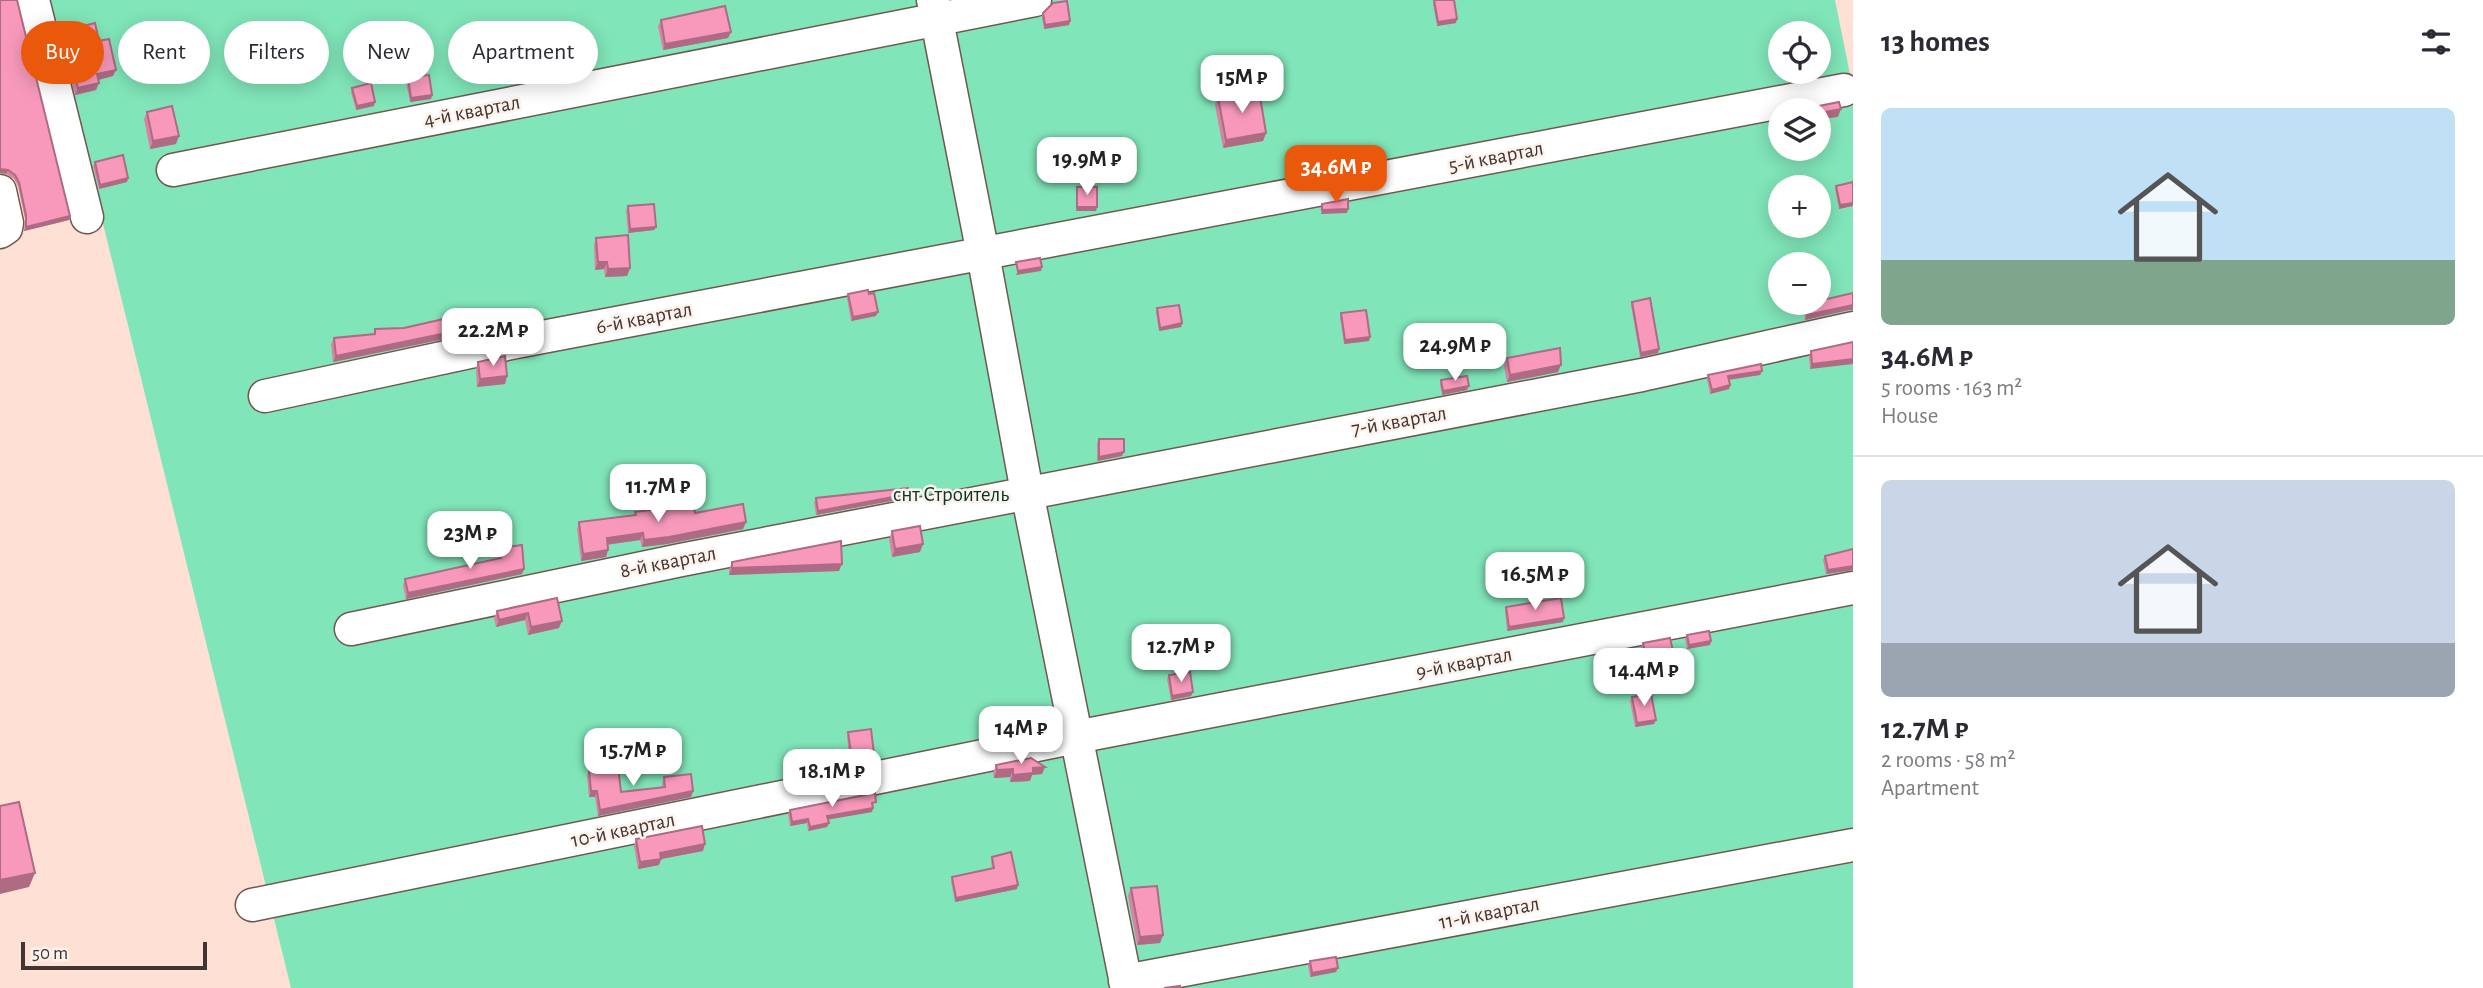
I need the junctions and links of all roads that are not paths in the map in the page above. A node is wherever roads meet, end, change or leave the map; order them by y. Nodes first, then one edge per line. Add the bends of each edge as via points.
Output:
1 (33, 0) edge
2 (1035, 0) edge
3 (935, 10) edge
4 (1844, 90) dead end
5 (173, 170) dead end
6 (0, 191) edge
7 (87, 217) dead end
8 (0, 232) edge
9 (983, 254) junction
10 (1853, 328) edge
11 (265, 396) dead end
12 (1027, 492) junction
13 (1853, 588) edge
14 (351, 629) dead end
15 (1076, 737) junction
16 (1853, 845) edge
17 (251, 905) dead end
18 (1126, 984) edge

1 - 7 street
2 - 3 street, 4-й квартал
3 - 5 street, 4-й квартал
3 - 9 street
4 - 9 street, 5-й квартал
6 - 8 street via 7,223
9 - 11 street, 6-й квартал via 516,342
9 - 12 street
10 - 12 street, 7-й квартал via 1642,375
12 - 14 street, 8-й квартал
12 - 15 street
13 - 15 street, 9-й квартал
15 - 17 street, 10-й квартал
15 - 18 street
16 - 18 street, 11-й квартал

